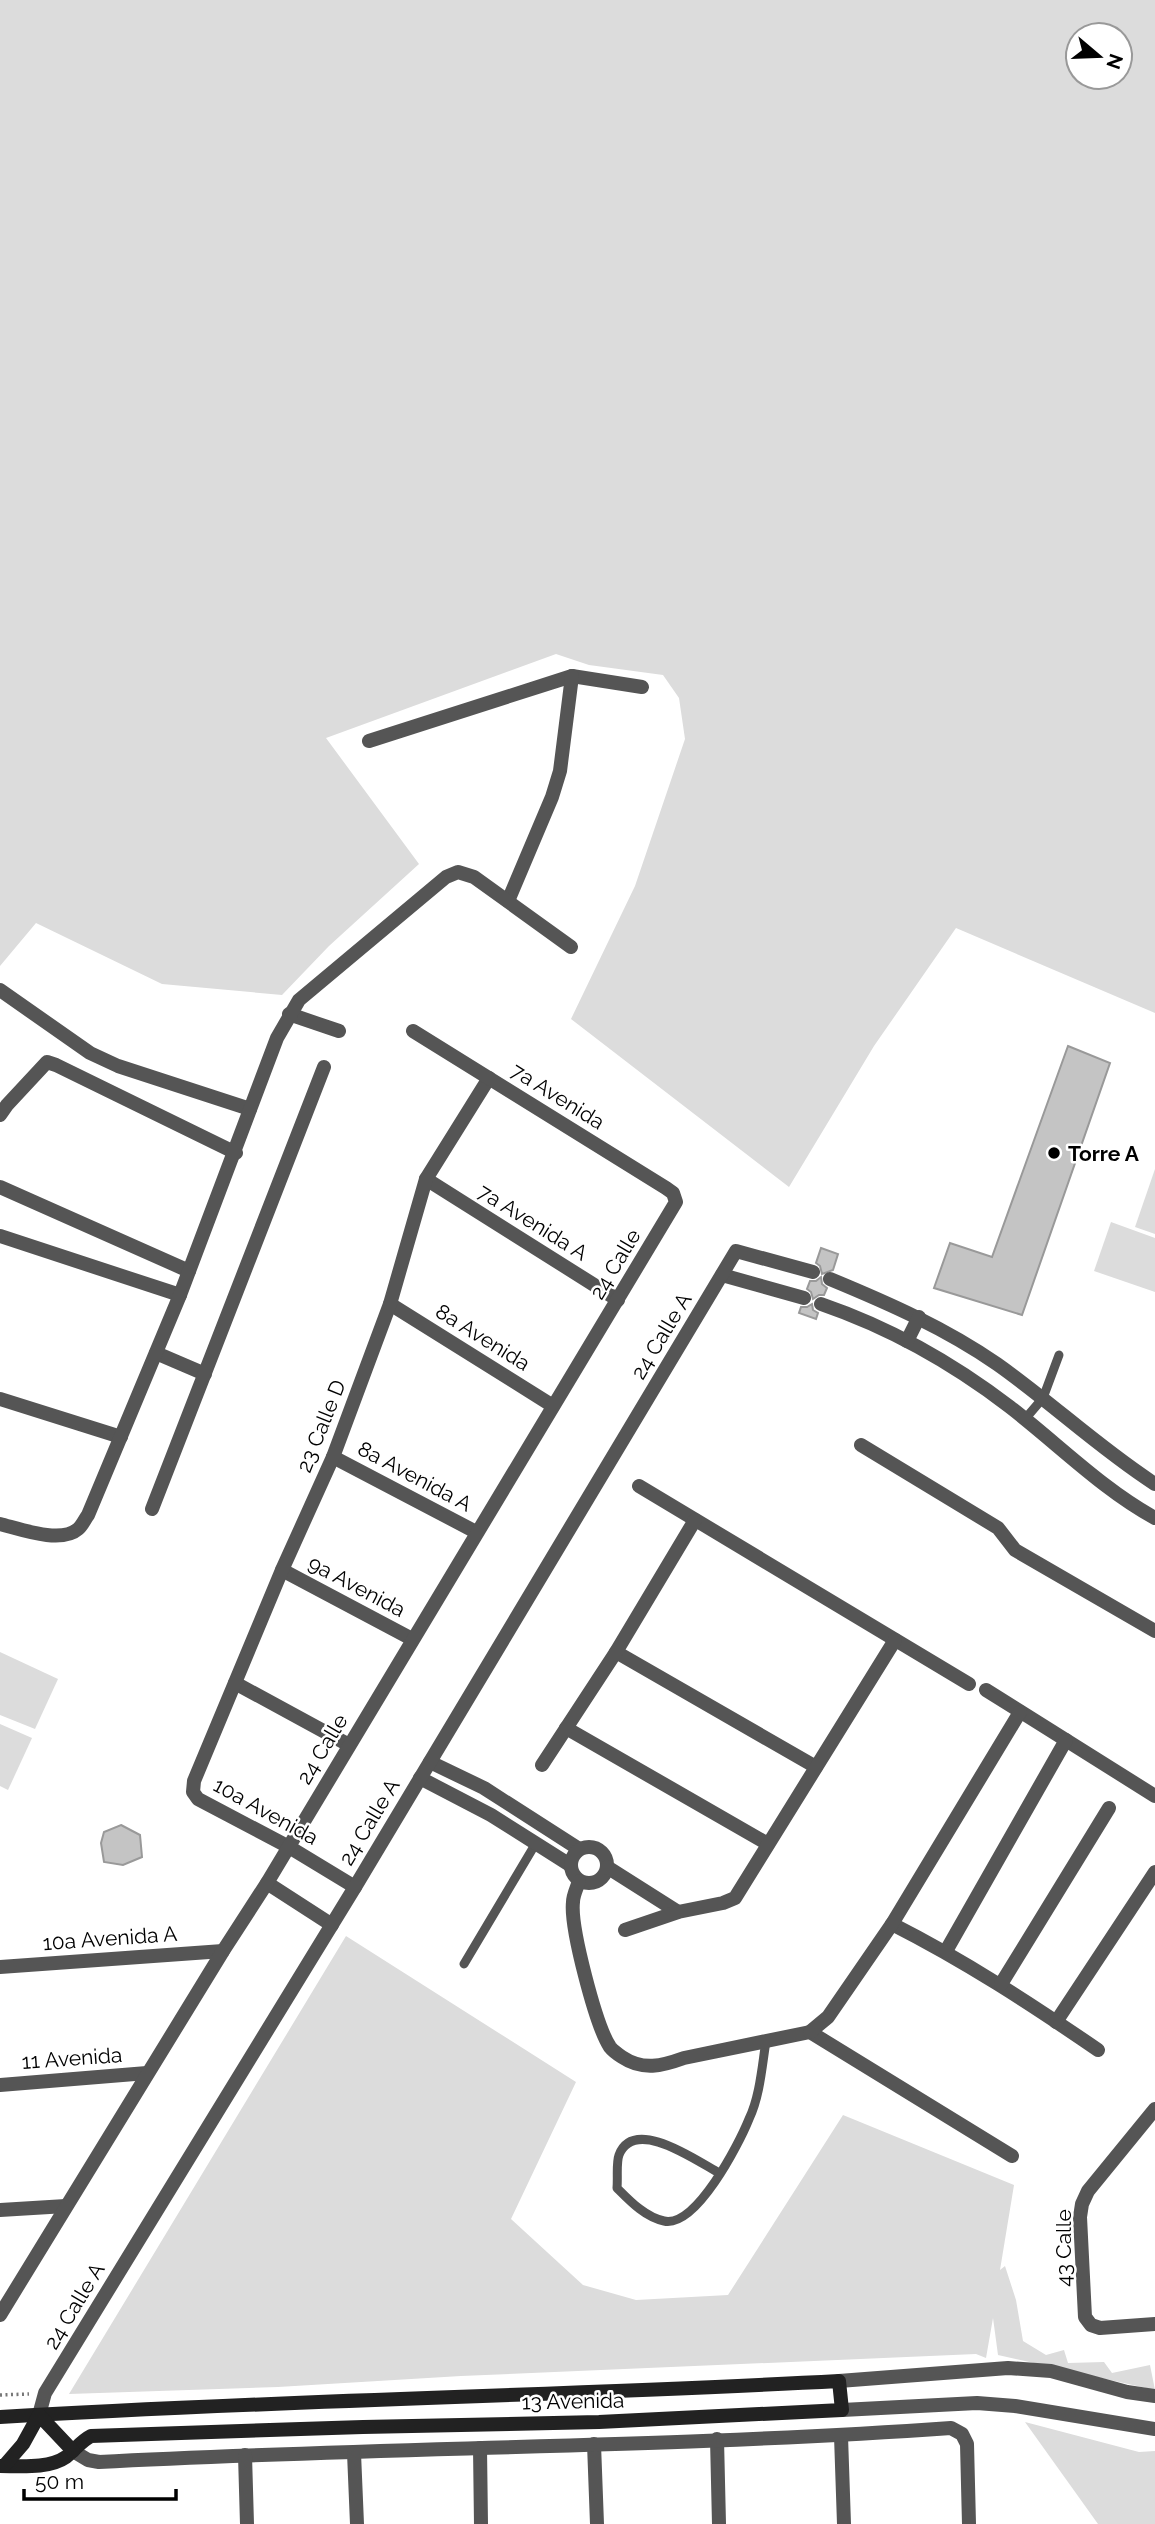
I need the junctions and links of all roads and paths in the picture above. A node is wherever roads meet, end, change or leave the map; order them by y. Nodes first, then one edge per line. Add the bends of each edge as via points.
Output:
1 (572, 676) junction
2 (642, 687) dead end
3 (369, 740) dead end
4 (508, 901) junction
5 (571, 947) dead end
6 (0, 990) edge
7 (289, 1014) junction
8 (340, 1031) dead end
9 (412, 1031) dead end
10 (324, 1067) dead end
11 (489, 1078) junction
12 (250, 1109) junction
13 (0, 1115) edge
14 (236, 1153) junction
15 (426, 1179) junction
16 (0, 1187) edge
17 (676, 1202) joint
18 (0, 1236) edge
19 (189, 1271) junction
20 (813, 1272) dead end
21 (722, 1275) junction
22 (830, 1279) dead end
23 (180, 1295) junction
24 (804, 1298) dead end
25 (618, 1300) junction
26 (390, 1304) junction
27 (821, 1304) dead end
28 (919, 1317) junction
29 (907, 1342) junction
30 (156, 1353) junction
31 (1059, 1355) dead end
32 (205, 1374) junction
33 (1043, 1398) junction
34 (0, 1399) edge
35 (553, 1406) junction
36 (1025, 1419) junction
37 (121, 1437) junction
38 (861, 1445) dead end
39 (333, 1457) junction
40 (1155, 1484) edge
41 (639, 1486) dead end
42 (152, 1509) dead end
43 (1155, 1518) edge
44 (695, 1520) junction
45 (0, 1524) edge
46 (476, 1532) junction
47 (282, 1570) junction
48 (1155, 1632) edge
49 (412, 1639) junction
50 (894, 1640) junction
51 (616, 1652) junction
52 (234, 1683) junction
53 (969, 1684) dead end
54 (986, 1690) dead end
55 (1020, 1712) junction
56 (566, 1728) junction
57 (1066, 1740) junction
58 (349, 1745) junction
59 (430, 1762) junction
60 (542, 1765) dead end
61 (816, 1767) junction
62 (420, 1778) junction
63 (193, 1792) joint
64 (1155, 1796) edge
65 (1109, 1808) dead end
66 (536, 1843) junction
67 (768, 1844) junction
68 (289, 1847) junction
69 (579, 1849) junction
70 (570, 1865) junction
71 (607, 1867) junction
72 (1155, 1872) edge
73 (579, 1881) junction
74 (267, 1883) junction
75 (355, 1887) junction
76 (678, 1912) junction
77 (892, 1924) junction
78 (332, 1925) junction
79 (625, 1930) dead end
80 (223, 1951) junction
81 (946, 1951) junction
82 (464, 1964) dead end
83 (0, 1967) edge
84 (1001, 1984) junction
85 (1056, 2022) junction
86 (810, 2032) junction
87 (766, 2041) junction
88 (1098, 2050) dead end
89 (147, 2073) junction
90 (0, 2085) edge
91 (1155, 2109) edge
92 (1012, 2156) dead end
93 (719, 2173) junction
94 (66, 2206) junction
95 (0, 2210) edge
96 (0, 2315) edge
97 (1155, 2324) edge
98 (839, 2381) junction
99 (45, 2393) junction
100 (0, 2395) edge
101 (1155, 2396) edge
102 (842, 2410) junction
103 (39, 2415) junction
104 (0, 2417) edge
105 (1155, 2429) edge
106 (841, 2436) junction
107 (717, 2440) junction
108 (594, 2444) junction
109 (480, 2448) junction
110 (73, 2451) junction
111 (354, 2453) junction
112 (245, 2455) junction
113 (2, 2466) edge
114 (247, 2524) edge
115 (357, 2524) edge
116 (481, 2524) edge
117 (597, 2524) edge
118 (719, 2524) edge
119 (844, 2524) edge
120 (969, 2524) edge

1 - 2 street
1 - 3 street
1 - 4 street via 552,797
4 - 5 street
4 - 7 street via 474,877 458,872 446,877 314,985
6 - 12 street via 90,1053
7 - 8 street
7 - 12 street
9 - 11 street, 7a Avenida
10 - 32 street
11 - 15 street, 23 Calle D
11 - 17 street, 7a Avenida via 666,1188
12 - 14 street
13 - 14 street via 47,1062
14 - 19 street
15 - 25 street, 7a Avenida A
15 - 26 street, 23 Calle D
16 - 19 street
17 - 25 street, 24 Calle
18 - 23 street
19 - 23 street
20 - 21 street, 24 Calle A via 736,1251
21 - 24 street
21 - 59 street, 24 Calle A
22 - 28 street
23 - 30 street
25 - 35 street, 24 Calle
26 - 35 street, 8a Avenida
26 - 39 street, 23 Calle D
27 - 29 street
28 - 29 street
28 - 33 street
29 - 36 street
30 - 32 street
30 - 37 street
31 - 33 lane
32 - 42 street
33 - 36 lane
33 - 40 street
34 - 37 street
35 - 46 street, 24 Calle
36 - 43 street
37 - 45 street via 78,1529 65,1536
38 - 48 street via 998,1528 1015,1550
39 - 46 street, 8a Avenida A
39 - 47 street, 23 Calle D
41 - 44 street
44 - 50 street
44 - 51 street
46 - 49 street, 24 Calle
47 - 49 street, 9a Avenida
47 - 52 street, 23 Calle D
49 - 58 street, 24 Calle
50 - 53 street
50 - 61 street
51 - 56 street
51 - 61 street
52 - 58 street
52 - 63 street, 23 Calle D
54 - 55 street
55 - 57 street
55 - 77 street
56 - 60 street
56 - 67 street
57 - 64 street
57 - 81 street
58 - 68 street, 24 Calle
59 - 62 street, 24 Calle A
59 - 69 street via 484,1788
61 - 67 street
62 - 66 street
62 - 75 street, 24 Calle A
63 - 68 street, 10a Avenida via 198,1800
65 - 84 street
66 - 70 street
66 - 82 lane
67 - 76 street via 735,1898
68 - 74 street, 24 Calle
68 - 75 street, 10a Avenida
69 - 70 street
69 - 71 street via 591,1847 601,1852
70 - 73 street
71 - 73 street via 597,1882
71 - 76 street
72 - 85 street
73 - 87 street via 573,1902 580,1956 611,2048 644,2067
74 - 78 street
74 - 80 street, 24 Calle
75 - 78 street, 24 Calle A
76 - 79 street
77 - 81 street
77 - 86 street via 828,2017
78 - 99 street, 24 Calle A
80 - 83 street, 10a Avenida A
80 - 89 street, 24 Calle
81 - 84 street
84 - 85 street
85 - 88 street
86 - 87 street
86 - 92 street
87 - 93 lane via 750,2119
89 - 90 street, 11 Avenida
89 - 94 street, 24 Calle
91 - 97 street, 43 Calle via 1088,2191 1080,2217 1084,2317 1100,2328
93 - 93 lane via 703,2200 683,2218 666,2222 636,2207 617,2188 619,2154 631,2141 648,2138
94 - 95 street
94 - 96 street, 24 Calle
98 - 101 street, 13 Avenida via 1008,2368 1051,2371
98 - 102 street
98 - 103 street, 13 Avenida
99 - 100 path
99 - 103 street, 24 Calle A
102 - 105 street, 13 Avenida via 977,2403
102 - 110 street, 13 Avenida via 599,2423 104,2435 91,2436
103 - 104 street, 13 Avenida
103 - 110 street
103 - 113 street via 23,2444
106 - 107 street
106 - 119 street
106 - 120 street via 951,2428 962,2434 967,2444
107 - 108 street
107 - 118 street
108 - 109 street
108 - 117 street
109 - 111 street
109 - 116 street
110 - 112 street via 99,2462
110 - 113 street, 13 Avenida via 52,2463
111 - 112 street
111 - 115 street
112 - 114 street

